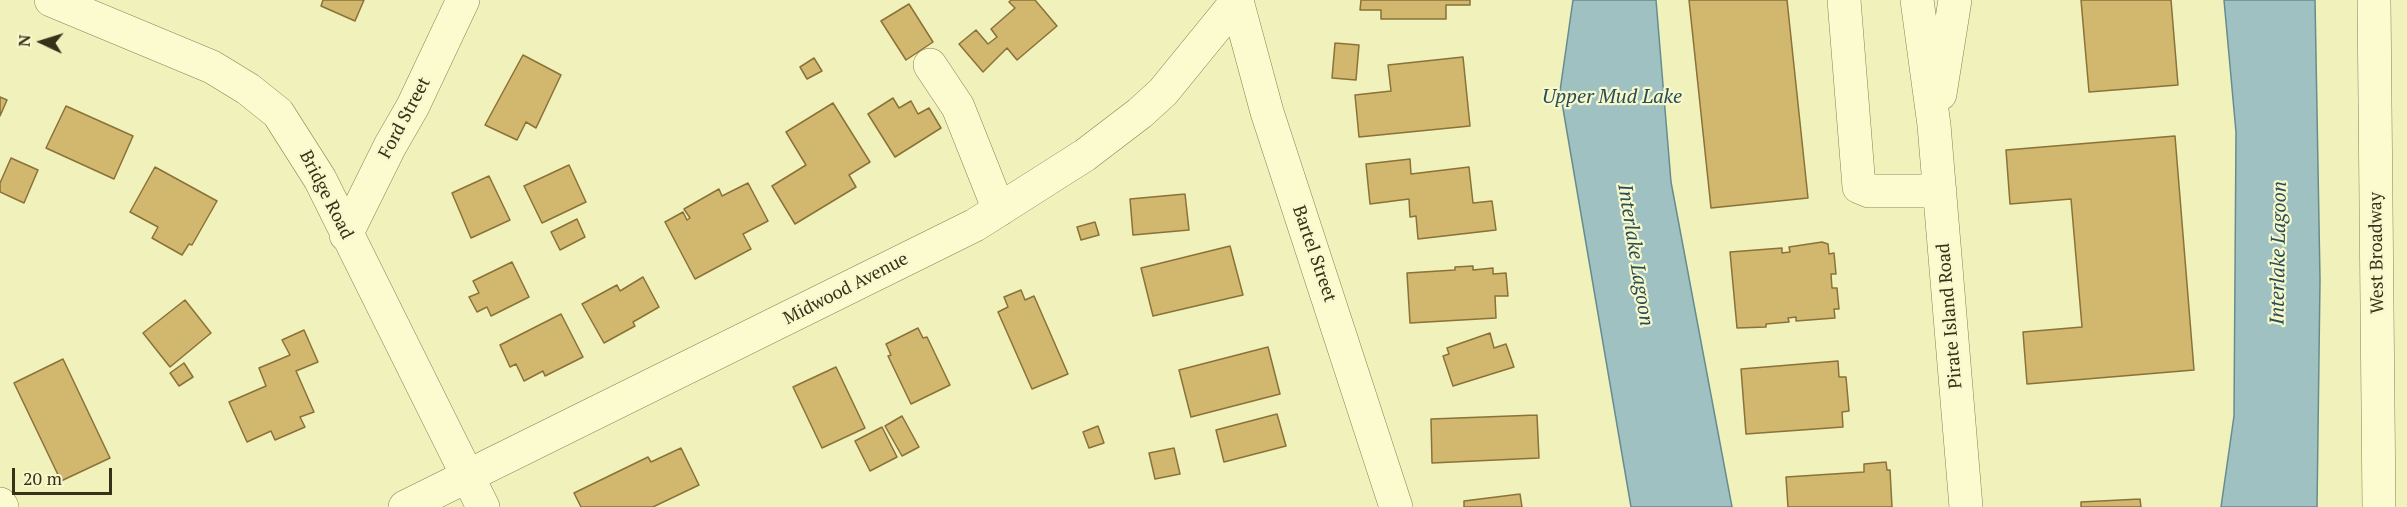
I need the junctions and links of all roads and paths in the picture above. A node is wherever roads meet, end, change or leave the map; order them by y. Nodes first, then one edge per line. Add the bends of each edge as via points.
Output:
1 (51, 0) edge
2 (463, 0) edge
3 (1844, 0) edge
4 (1917, 0) edge
5 (1955, 0) edge
6 (2374, 0) edge
7 (1237, 1) edge
8 (930, 65) dead end
9 (1934, 125) junction
10 (1940, 190) junction
11 (999, 210) junction
12 (346, 235) junction
13 (467, 477) junction
14 (405, 507) edge
15 (483, 507) edge
16 (1396, 507) edge
17 (1966, 507) edge
18 (2379, 507) edge

1 - 12 street, Bridge Road via 212,67 248,89 278,113 302,147
2 - 12 street, Ford Street
3 - 10 street via 1858,186 1869,190
4 - 9 street, Pirate Island Road
5 - 9 street, Pirate Island Road
6 - 18 street, West Broadway
7 - 11 street, Midwood Avenue via 1164,92 1085,155
7 - 16 street, Bartel Street via 1267,112
8 - 11 street via 958,107
9 - 10 street, Pirate Island Road
10 - 17 street, Pirate Island Road
11 - 13 street, Midwood Avenue via 954,236
12 - 13 street, Bridge Road
13 - 14 street, Midwood Avenue
13 - 15 street, Bridge Road

